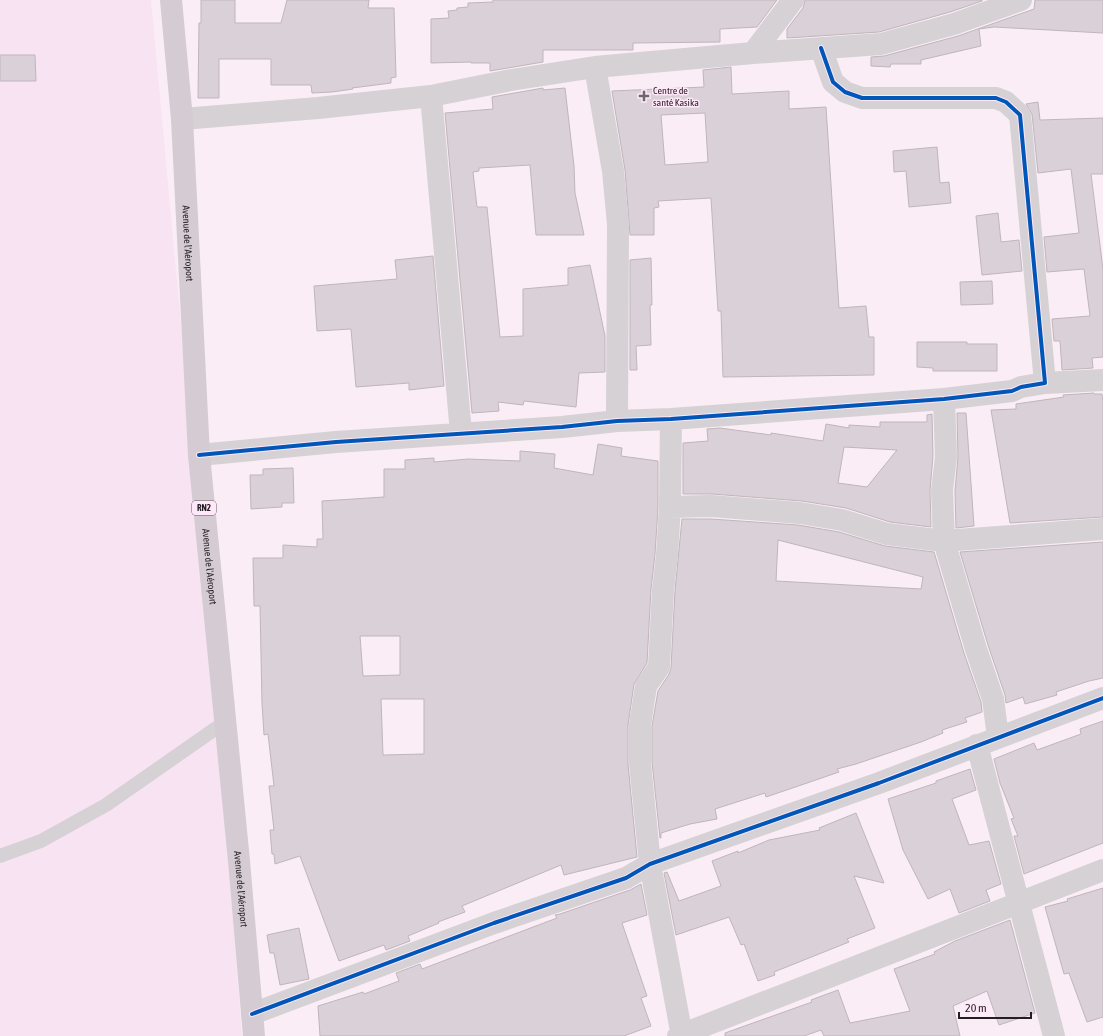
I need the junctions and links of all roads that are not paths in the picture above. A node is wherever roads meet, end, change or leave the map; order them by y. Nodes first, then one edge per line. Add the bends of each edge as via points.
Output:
1 (171, 0) edge
2 (793, 0) edge
3 (1021, 0) edge
4 (821, 48) junction
5 (753, 52) junction
6 (595, 67) junction
7 (432, 96) junction
8 (182, 119) junction
9 (1103, 380) edge
10 (1045, 383) junction
11 (944, 399) junction
12 (671, 419) junction
13 (618, 421) junction
14 (461, 433) junction
15 (199, 455) junction
16 (670, 507) junction
17 (1103, 529) edge
18 (944, 541) junction
19 (1103, 698) edge
20 (225, 722) junction
21 (998, 737) junction
22 (977, 745) junction
23 (0, 856) edge
24 (650, 864) junction
25 (1103, 870) edge
26 (1020, 903) junction
27 (252, 1014) junction
28 (254, 1036) edge
29 (681, 1036) edge
30 (1054, 1036) edge

1 - 8 highway, Avenue de l'Aéroport / RN2
2 - 5 street
3 - 4 street via 954,24 881,44
4 - 5 street
4 - 10 street via 833,82 845,92 862,98 996,98 1006,102 1020,114
5 - 6 street
6 - 7 street
6 - 13 street via 613,170 618,224
7 - 8 street
7 - 14 street
8 - 15 highway, Avenue de l'Aéroport / RN2
9 - 10 street
10 - 11 street via 1012,391
11 - 12 street
11 - 18 street
12 - 13 street
12 - 16 street
13 - 14 street
14 - 15 street
15 - 20 highway, Avenue de l'Aéroport / RN2
16 - 18 street via 711,506 800,513 842,520 887,534
16 - 24 street via 659,667 646,686 640,725 640,763
17 - 18 street
18 - 21 street via 993,699
19 - 21 street
20 - 23 lane via 106,805 41,842
20 - 27 highway, Avenue de l'Aéroport / RN2
21 - 22 street
22 - 24 street
22 - 26 street
24 - 27 street via 626,878
24 - 29 street
25 - 26 street
26 - 29 street
26 - 30 street
27 - 28 highway, Avenue de l'Aéroport / RN2

